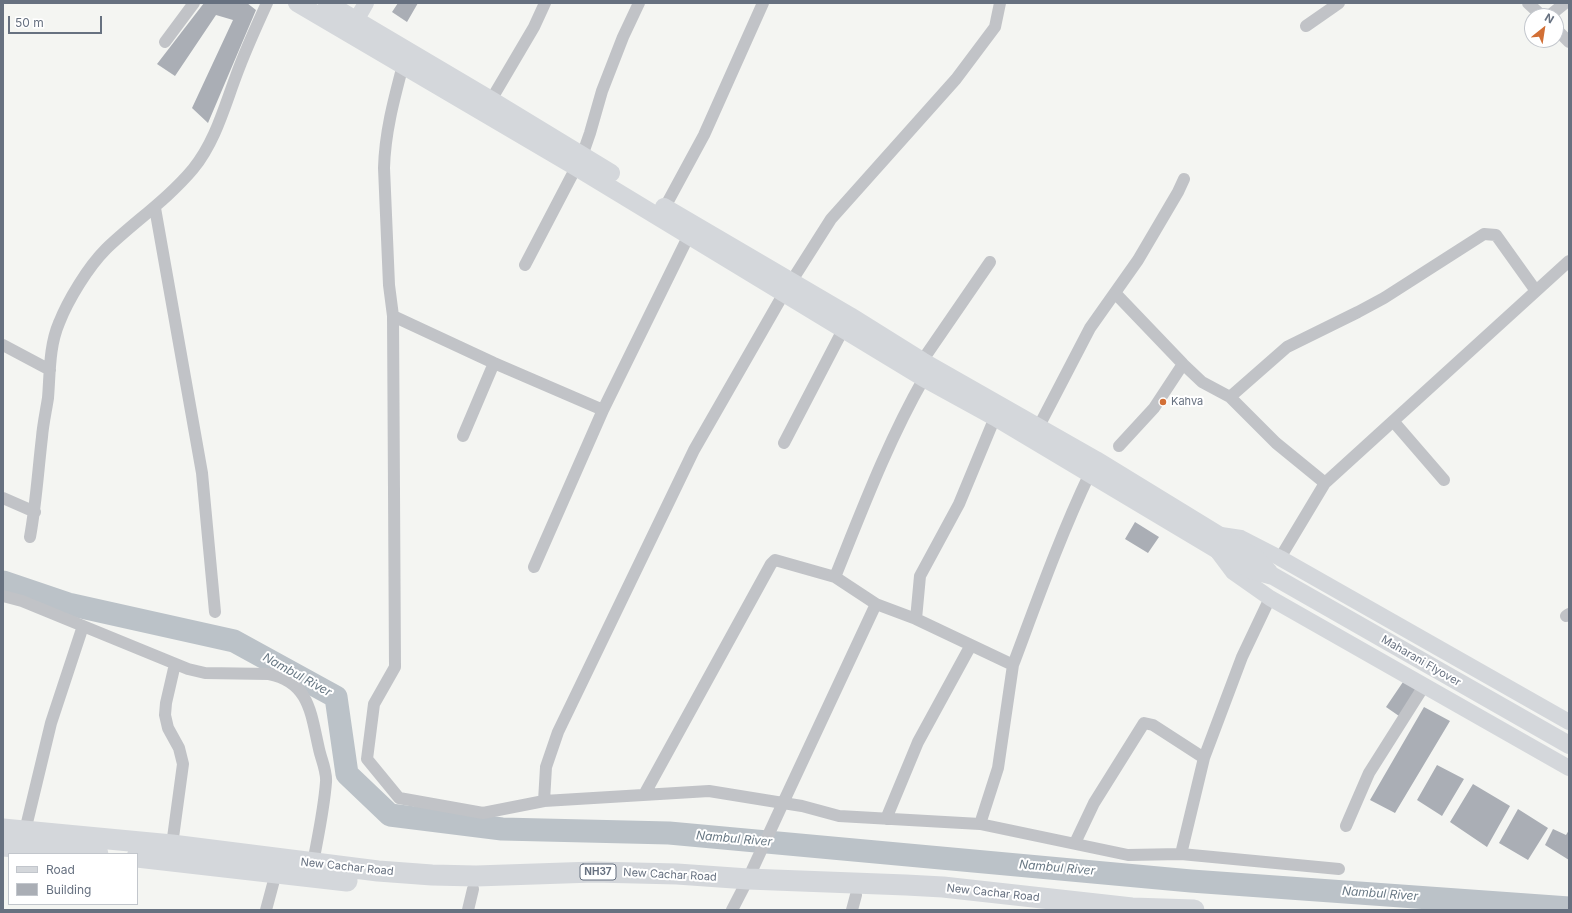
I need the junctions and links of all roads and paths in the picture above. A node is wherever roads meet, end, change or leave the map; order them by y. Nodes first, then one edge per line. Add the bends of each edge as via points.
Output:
1 (194, 3) edge
2 (267, 3) edge
3 (297, 3) edge
4 (326, 3) edge
5 (366, 3) edge
6 (545, 3) edge
7 (639, 3) edge
8 (763, 3) edge
9 (1000, 3) edge
10 (1339, 3) edge
11 (1306, 26) dead end
12 (352, 27) junction
13 (165, 42) dead end
14 (403, 65) junction
15 (491, 100) junction
16 (579, 161) junction
17 (1184, 179) dead end
18 (665, 207) junction
19 (155, 208) junction
20 (692, 230) junction
21 (1569, 261) edge
22 (990, 262) dead end
23 (525, 265) dead end
24 (788, 288) junction
25 (1536, 291) junction
26 (1115, 293) junction
27 (393, 316) junction
28 (846, 322) junction
29 (3, 345) edge
30 (494, 363) junction
31 (1183, 364) junction
32 (923, 369) junction
33 (50, 370) junction
34 (1230, 397) junction
35 (603, 410) junction
36 (997, 411) junction
37 (1393, 421) junction
38 (1038, 428) junction
39 (463, 436) dead end
40 (784, 443) dead end
41 (1120, 446) dead end
42 (1090, 473) junction
43 (1444, 480) dead end
44 (1325, 483) junction
45 (3, 498) edge
46 (35, 512) junction
47 (30, 537) dead end
48 (1218, 542) junction
49 (1280, 558) junction
50 (534, 567) dead end
51 (834, 577) junction
52 (3, 596) edge
53 (1270, 598) junction
54 (876, 604) junction
55 (215, 612) dead end
56 (916, 619) junction
57 (83, 626) junction
58 (971, 645) junction
59 (175, 664) junction
60 (1013, 666) junction
61 (1424, 686) junction
62 (1569, 722) edge
63 (1569, 745) edge
64 (1204, 758) junction
65 (1569, 768) edge
66 (644, 795) junction
67 (544, 800) junction
68 (783, 803) junction
69 (886, 819) junction
70 (980, 824) junction
71 (1346, 826) dead end
72 (3, 829) edge
73 (25, 831) junction
74 (57, 842) junction
75 (1075, 843) junction
76 (172, 845) junction
77 (3, 846) edge
78 (95, 853) edge
79 (1181, 854) junction
80 (138, 857) edge
81 (313, 863) junction
82 (278, 867) junction
83 (1339, 869) dead end
84 (473, 890) junction
85 (742, 890) edge
86 (854, 902) edge
87 (1132, 909) edge
88 (266, 910) edge
89 (468, 910) edge
90 (1024, 910) edge
91 (1194, 910) edge

1 - 13 street
2 - 19 street via 213,138 193,169
3 - 12 main road
4 - 12 main road
5 - 12 street
6 - 15 street via 534,27
7 - 16 street via 607,76
8 - 18 street via 704,135
9 - 24 street via 995,27 969,62 832,219
10 - 11 street
12 - 14 main road
12 - 15 main road
14 - 16 main road
14 - 27 street via 389,117 385,148 388,278
15 - 16 main road
16 - 18 main road
16 - 20 main road
16 - 23 street
17 - 26 street via 1138,260
18 - 20 main road
19 - 33 street via 118,238 91,267 58,324
19 - 55 street via 202,473
20 - 24 main road
20 - 35 street
21 - 25 street
22 - 32 street
24 - 28 main road
24 - 67 street via 694,450 558,732 546,767
25 - 34 street via 1496,235 1484,234 1384,298 1286,347
25 - 37 street
26 - 31 street
26 - 38 street via 1090,328
27 - 30 street
27 - 67 street via 395,667 374,704 367,759 399,798 483,813
28 - 32 main road
28 - 40 street
29 - 33 street
30 - 35 street
30 - 39 street
31 - 34 street via 1202,382
31 - 41 street via 1154,408
32 - 36 main road
32 - 51 street
33 - 46 street
34 - 44 street via 1276,443
35 - 50 street
36 - 38 main road
36 - 42 main road
36 - 56 street via 959,504 920,576
37 - 43 street
37 - 44 street
38 - 48 main road via 1096,460
42 - 48 main road
42 - 60 street via 1044,580
44 - 49 street
45 - 46 street
46 - 47 street
48 - 49 street via 1241,538
48 - 53 street via 1233,572
48 - 63 main road, Maharani Flyover via 1238,554 1256,558 1273,576
49 - 62 street
51 - 54 street
51 - 66 street via 775,560 771,564
52 - 57 street
53 - 61 street
53 - 64 street via 1242,657
54 - 56 street
54 - 68 street
56 - 58 street
57 - 59 street
57 - 73 street via 50,723
58 - 60 street
58 - 69 street via 918,742
59 - 76 street via 165,715 168,728 179,748 182,764
59 - 81 street via 205,673 278,676 292,683 305,697 326,780
60 - 70 street via 998,768
61 - 65 street
61 - 71 street via 1370,773
64 - 75 street via 1153,724 1144,723 1094,803
64 - 79 street
66 - 67 street
66 - 68 street via 709,791
68 - 69 street via 838,816
68 - 85 street
69 - 70 street
70 - 75 street
72 - 73 highway, New Cachar Road / NH37
73 - 74 highway, New Cachar Road / NH37
74 - 76 highway, New Cachar Road / NH37
74 - 77 highway, New Cachar Road / NH37
74 - 78 highway, New Cachar Road / NH37
75 - 79 street via 1128,855
76 - 82 highway, New Cachar Road / NH37
79 - 83 street
80 - 82 highway, New Cachar Road / NH37
81 - 82 highway, New Cachar Road / NH37
81 - 85 highway, New Cachar Road / NH37 via 432,875 632,872
82 - 84 highway, New Cachar Road / NH37 via 374,884
82 - 88 street
84 - 85 highway, New Cachar Road / NH37 via 634,885
84 - 89 street
85 - 86 highway, New Cachar Road / NH37
85 - 87 highway, New Cachar Road / NH37 via 862,882 928,886
86 - 90 highway, New Cachar Road / NH37 via 938,900
87 - 91 highway, New Cachar Road / NH37

